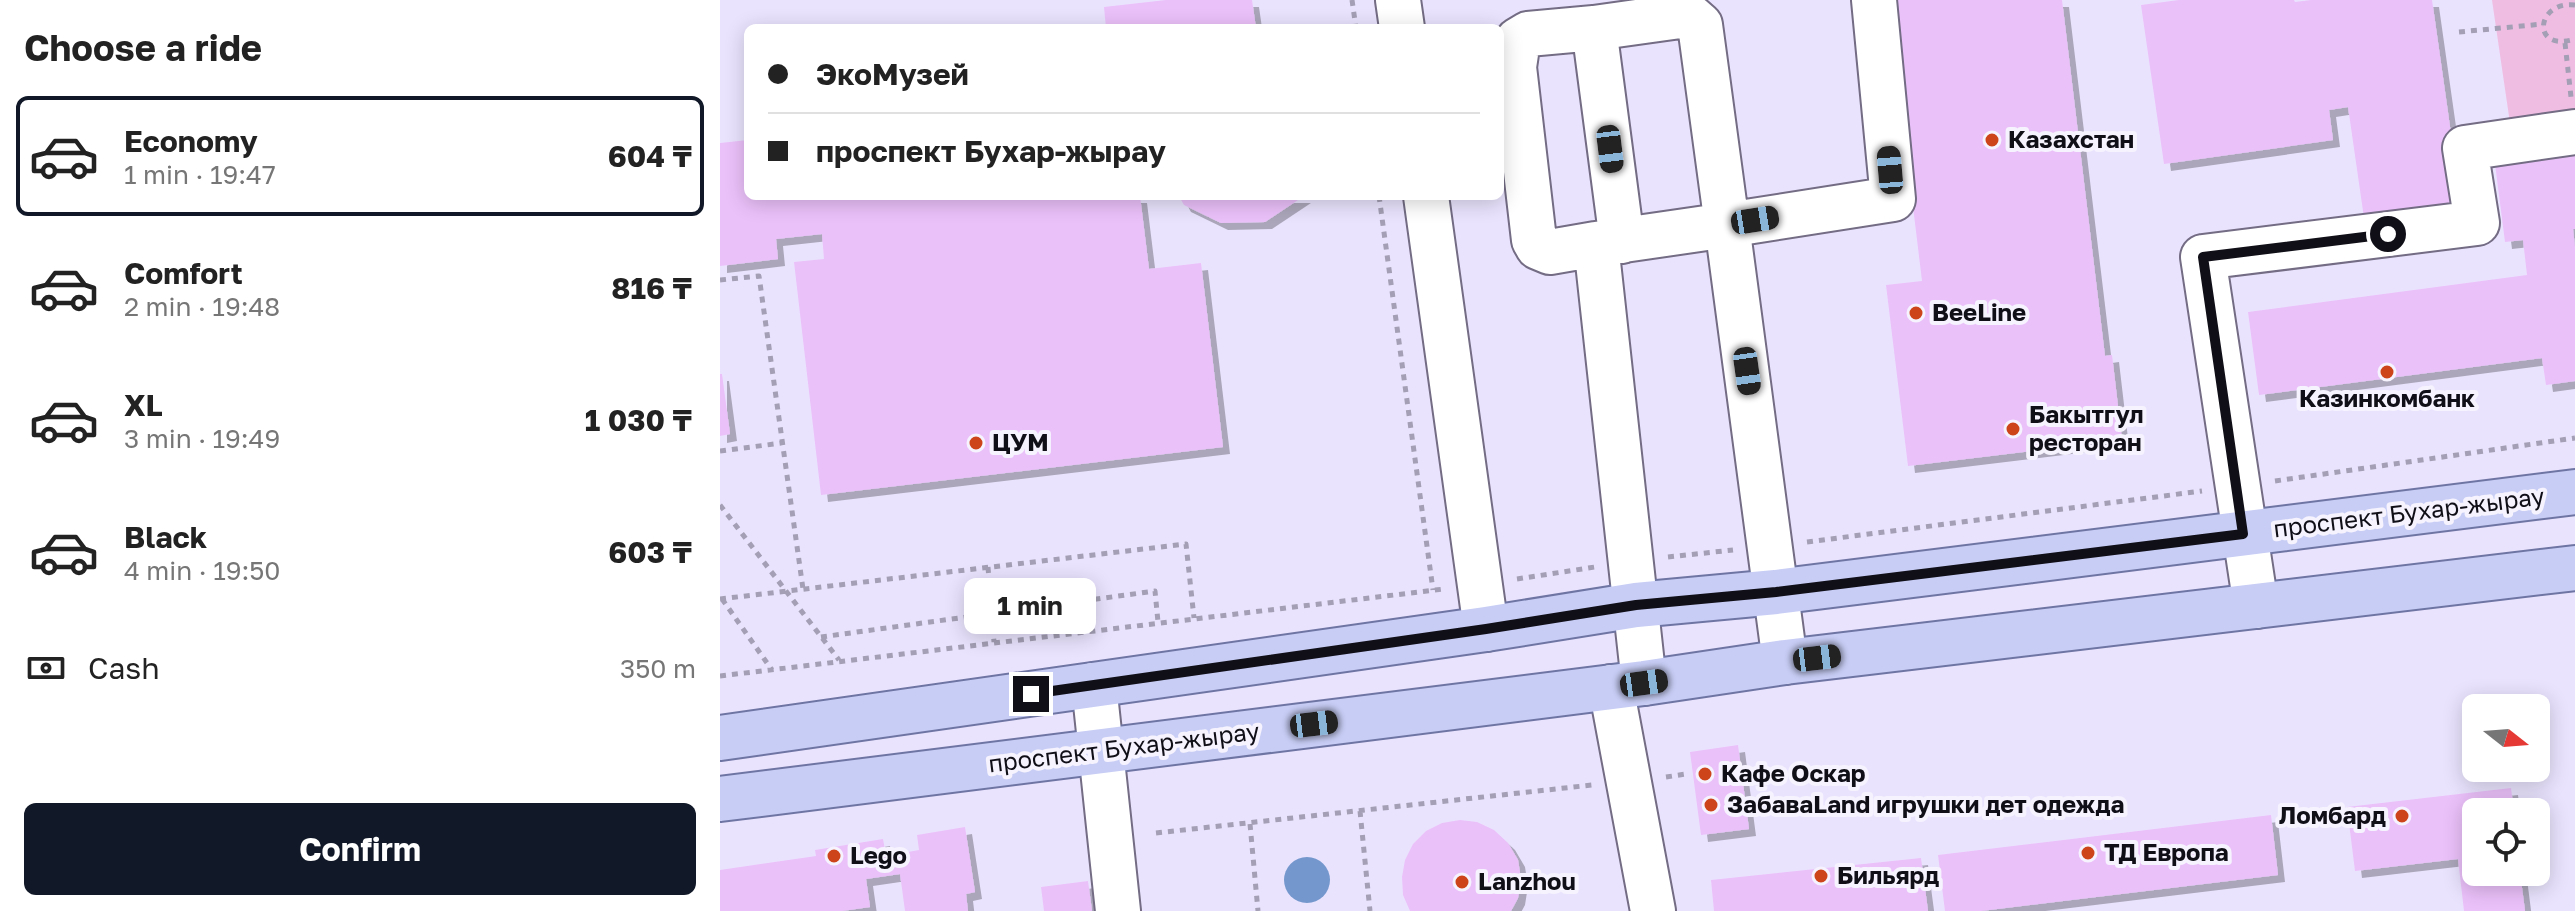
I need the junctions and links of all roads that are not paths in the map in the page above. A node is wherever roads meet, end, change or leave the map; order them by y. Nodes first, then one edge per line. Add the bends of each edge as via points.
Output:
1 (1398, 0) edge
2 (1874, 0) edge
3 (1401, 24) edge
4 (1594, 28) junction
5 (2574, 119) edge
6 (1427, 200) edge
7 (1727, 225) junction
8 (1609, 242) junction
9 (2575, 492) edge
10 (2243, 534) junction
11 (2575, 568) edge
12 (1776, 592) junction
13 (1636, 605) junction
14 (2256, 606) junction
15 (1486, 629) junction
16 (1785, 662) junction
17 (1094, 685) junction
18 (1627, 685) junction
19 (720, 738) edge
20 (1100, 751) junction
21 (720, 799) edge
22 (1118, 911) edge
23 (1653, 911) edge

1 - 3 street
2 - 7 street via 1893,199
4 - 7 street via 1680,16 1700,25
4 - 8 street
4 - 8 street via 1528,34 1518,40 1514,67 1534,240 1550,252
5 - 10 street via 2465,148 2477,223 2203,257
6 - 15 street
7 - 8 street
7 - 12 street
8 - 13 street
9 - 10 main road, проспект Бухар-жырау
10 - 12 main road, проспект Бухар-жырау
10 - 14 street
11 - 14 main road, проспект Бухар-жырау
12 - 13 main road, проспект Бухар-жырау
12 - 16 street
13 - 15 main road, проспект Бухар-жырау
13 - 18 street
14 - 16 main road, проспект Бухар-жырау
15 - 17 main road, проспект Бухар-жырау
16 - 18 main road, проспект Бухар-жырау
17 - 19 main road, проспект Бухар-жырау
17 - 20 street
18 - 20 main road, проспект Бухар-жырау
18 - 23 street via 1628,781
20 - 21 main road, проспект Бухар-жырау
20 - 22 street

